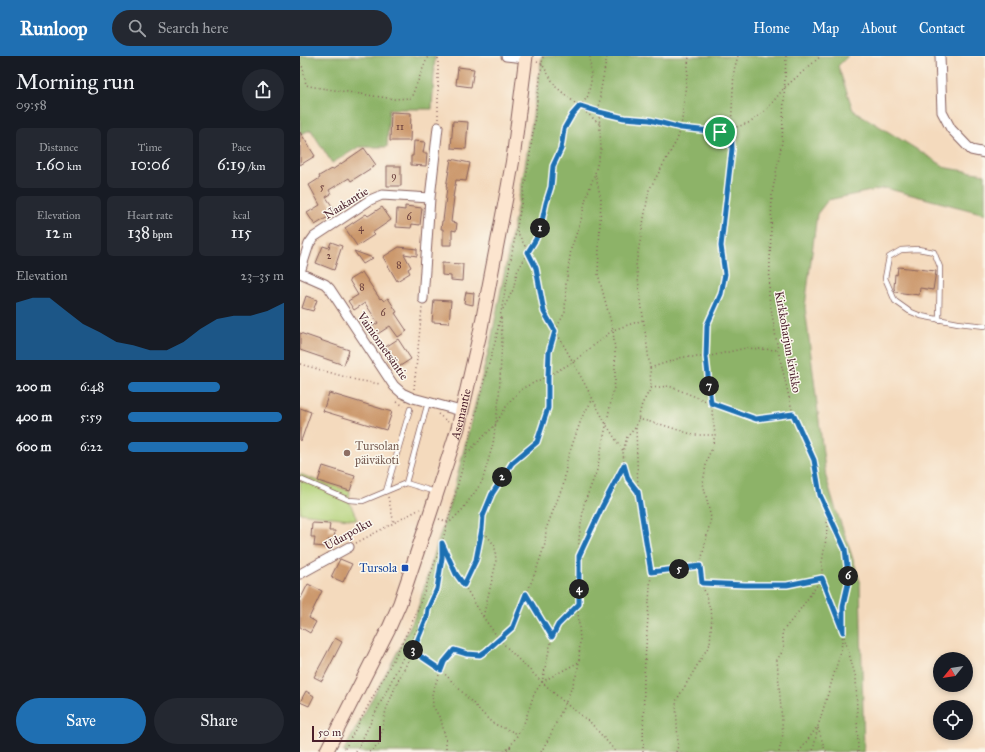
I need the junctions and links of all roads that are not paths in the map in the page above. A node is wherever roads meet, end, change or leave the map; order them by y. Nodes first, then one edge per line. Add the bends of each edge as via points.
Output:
1 (506, 56) edge
2 (940, 56) edge
3 (526, 57) edge
4 (438, 127) road end
5 (985, 154) edge
6 (430, 198) junction
7 (300, 273) edge
8 (423, 300) road end
9 (939, 320) junction
10 (985, 326) edge
11 (427, 407) junction
12 (410, 409) dead end
13 (461, 411) junction
14 (300, 479) edge
15 (406, 483) junction
16 (386, 491) junction
17 (437, 492) junction
18 (349, 547) road end
19 (300, 574) edge
20 (326, 752) edge

1 - 3 street
2 - 5 street via 942,112 952,129 971,150
3 - 13 main road, Asemantie via 513,159 480,333
4 - 6 street
6 - 7 street, Naakantie via 382,195 370,200 314,237 309,244
6 - 8 street
7 - 11 street, Vainiometsäntie via 325,284 330,289 394,386
9 - 9 lane via 940,267 934,252 918,249 901,250 889,257 885,278 895,302 921,316
9 - 10 lane
11 - 13 street, Vainiometsäntie
11 - 15 lane
12 - 16 lane
13 - 17 main road, Asemantie
14 - 16 lane via 349,500 363,501
15 - 16 lane
15 - 17 lane
17 - 20 main road, Asemantie via 389,628
18 - 19 street, Udarpolku

